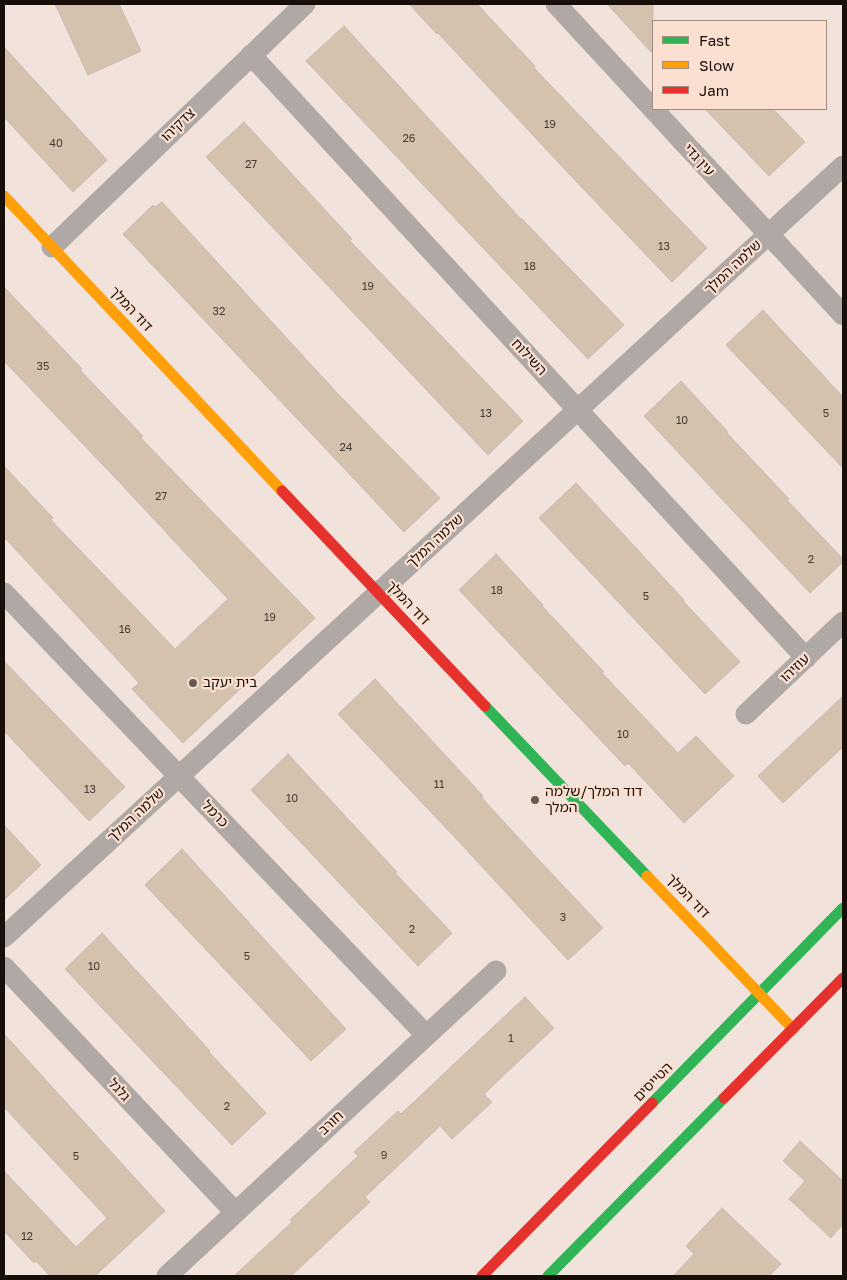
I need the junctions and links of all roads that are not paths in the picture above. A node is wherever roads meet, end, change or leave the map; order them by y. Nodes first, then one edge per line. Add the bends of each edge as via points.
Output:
1 (305, 4) edge
2 (556, 4) edge
3 (252, 55) junction
4 (652, 108) edge
5 (654, 110) edge
6 (843, 166) edge
7 (4, 196) edge
8 (769, 234) junction
9 (52, 247) junction
10 (843, 315) edge
11 (578, 410) junction
12 (4, 593) edge
13 (378, 593) junction
14 (843, 622) edge
15 (806, 658) junction
16 (746, 714) dead end
17 (179, 776) junction
18 (843, 908) edge
19 (4, 937) edge
20 (4, 967) edge
21 (496, 971) dead end
22 (843, 978) edge
23 (761, 994) junction
24 (794, 1029) junction
25 (426, 1035) junction
26 (235, 1212) junction
27 (167, 1276) edge
28 (482, 1276) edge
29 (548, 1276) edge

1 - 3 street, צדקיהו
2 - 4 street, עין גדי
3 - 9 street, צדקיהו
3 - 11 street, השילוח
5 - 8 street, עין גדי
6 - 8 street, שלמה המלך
7 - 9 street, דוד המלך
8 - 10 street, עין גדי
8 - 11 street, שלמה המלך
9 - 13 street, דוד המלך
11 - 13 street, שלמה המלך
11 - 15 street, השילוח
12 - 17 street, כרמל
13 - 17 street, שלמה המלך
13 - 23 street, דוד המלך
14 - 15 street, עוזיהו
15 - 16 street, עוזיהו
17 - 19 street, שלמה המלך
17 - 25 street, כרמל
18 - 23 street, הטייסים
20 - 26 street, גלגל
21 - 25 street, חורב
22 - 24 street
23 - 24 street, דוד המלך
23 - 28 street, הטייסים
24 - 29 street
25 - 26 street, חורב
26 - 27 street, חורב

